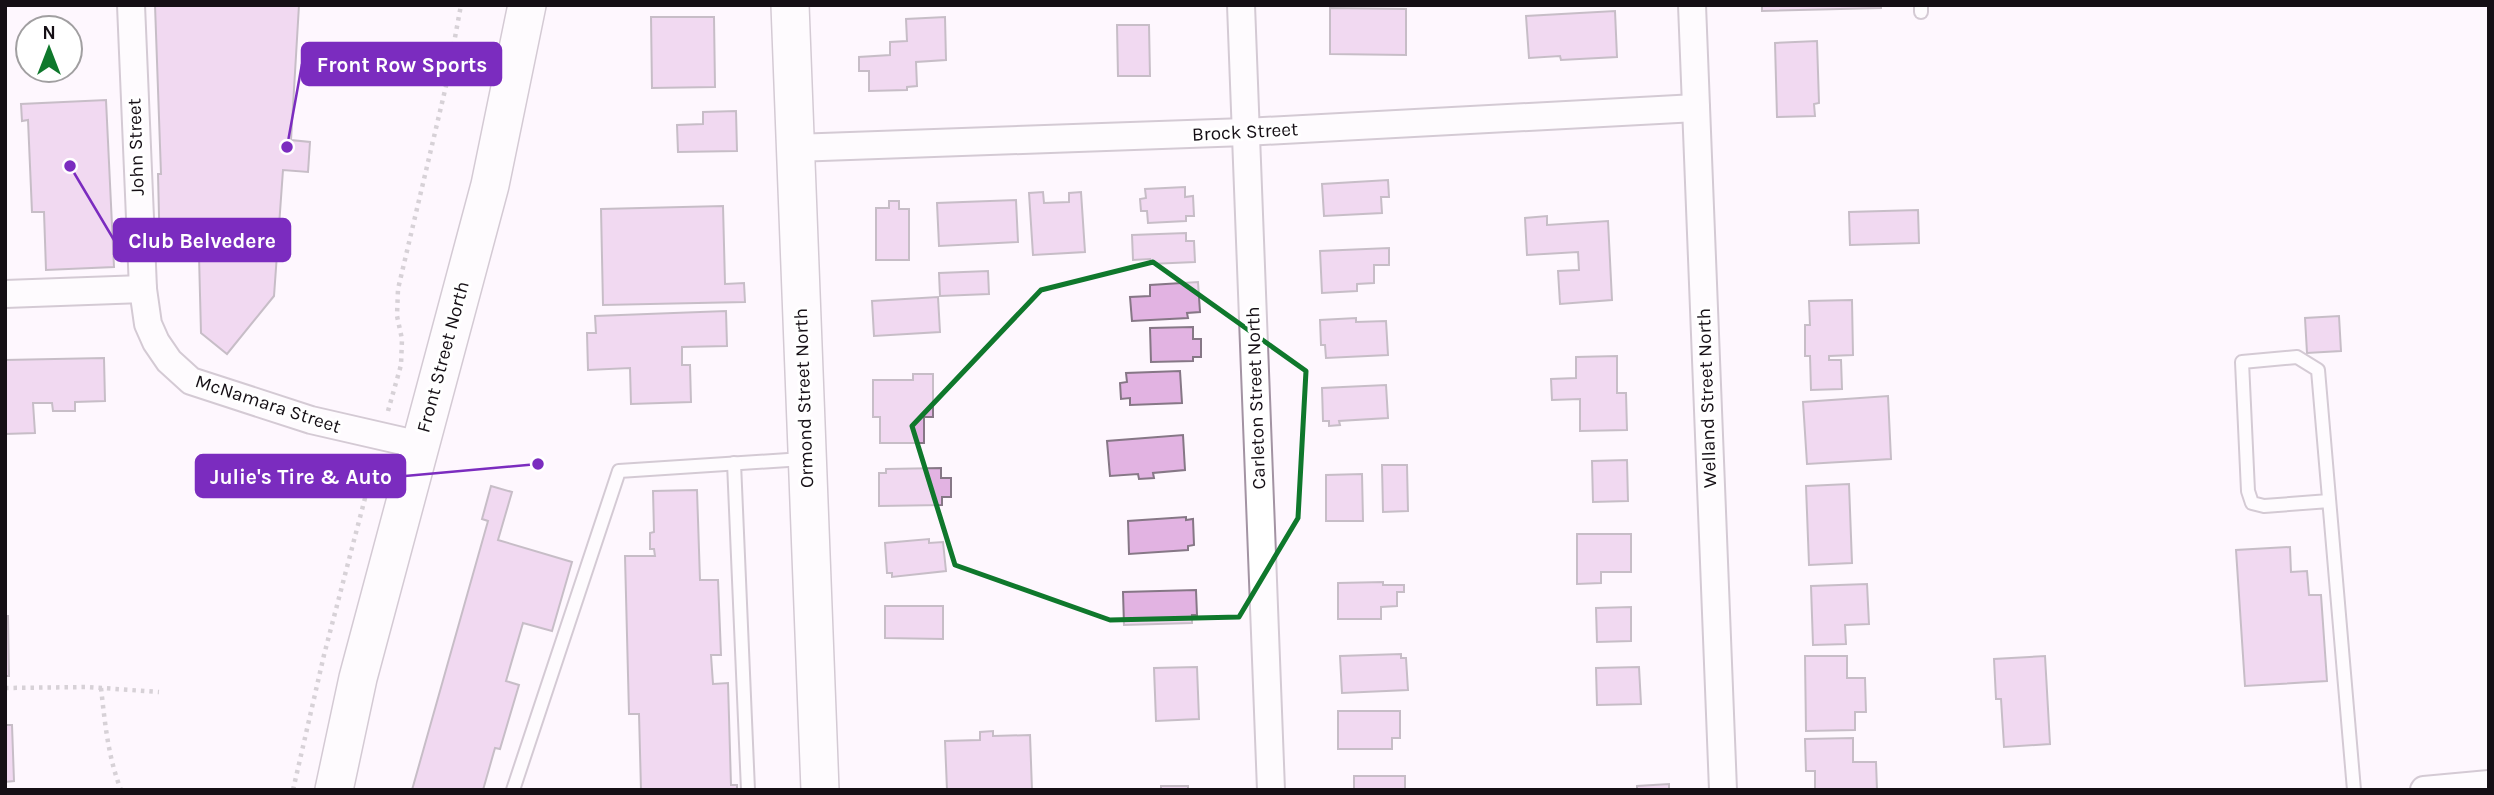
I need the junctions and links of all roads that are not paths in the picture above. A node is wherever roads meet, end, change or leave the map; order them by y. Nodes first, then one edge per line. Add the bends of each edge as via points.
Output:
1 (131, 5) edge
2 (527, 5) edge
3 (789, 5) edge
4 (1241, 5) edge
5 (1692, 5) edge
6 (1696, 108) junction
7 (1245, 132) junction
8 (794, 148) junction
9 (143, 289) junction
10 (5, 294) edge
11 (420, 445) junction
12 (807, 458) junction
13 (734, 463) junction
14 (2329, 501) junction
15 (2489, 784) edge
16 (334, 790) edge
17 (513, 790) edge
18 (748, 790) edge
19 (820, 790) edge
20 (1271, 790) edge
21 (1723, 790) edge
22 (2354, 790) edge
23 (2424, 790) edge

1 - 9 street, John Street
2 - 11 street, Front Street North via 491,177
3 - 8 street, Ormond Street North
4 - 7 street, Carleton Street North
5 - 6 street, Welland Street North
6 - 7 street, Brock Street
6 - 21 street, Welland Street North
7 - 8 street, Brock Street
7 - 20 street, Carleton Street North
8 - 12 street, Ormond Street North
9 - 10 street
9 - 11 street, McNamara Street via 156,342 191,381 311,420
11 - 16 street, Front Street North via 358,678
12 - 13 lane
12 - 19 street, Ormond Street North
13 - 17 lane via 619,471
13 - 18 lane
14 - 14 lane via 2318,370 2297,357 2242,362 2252,503
14 - 22 lane
15 - 23 street

